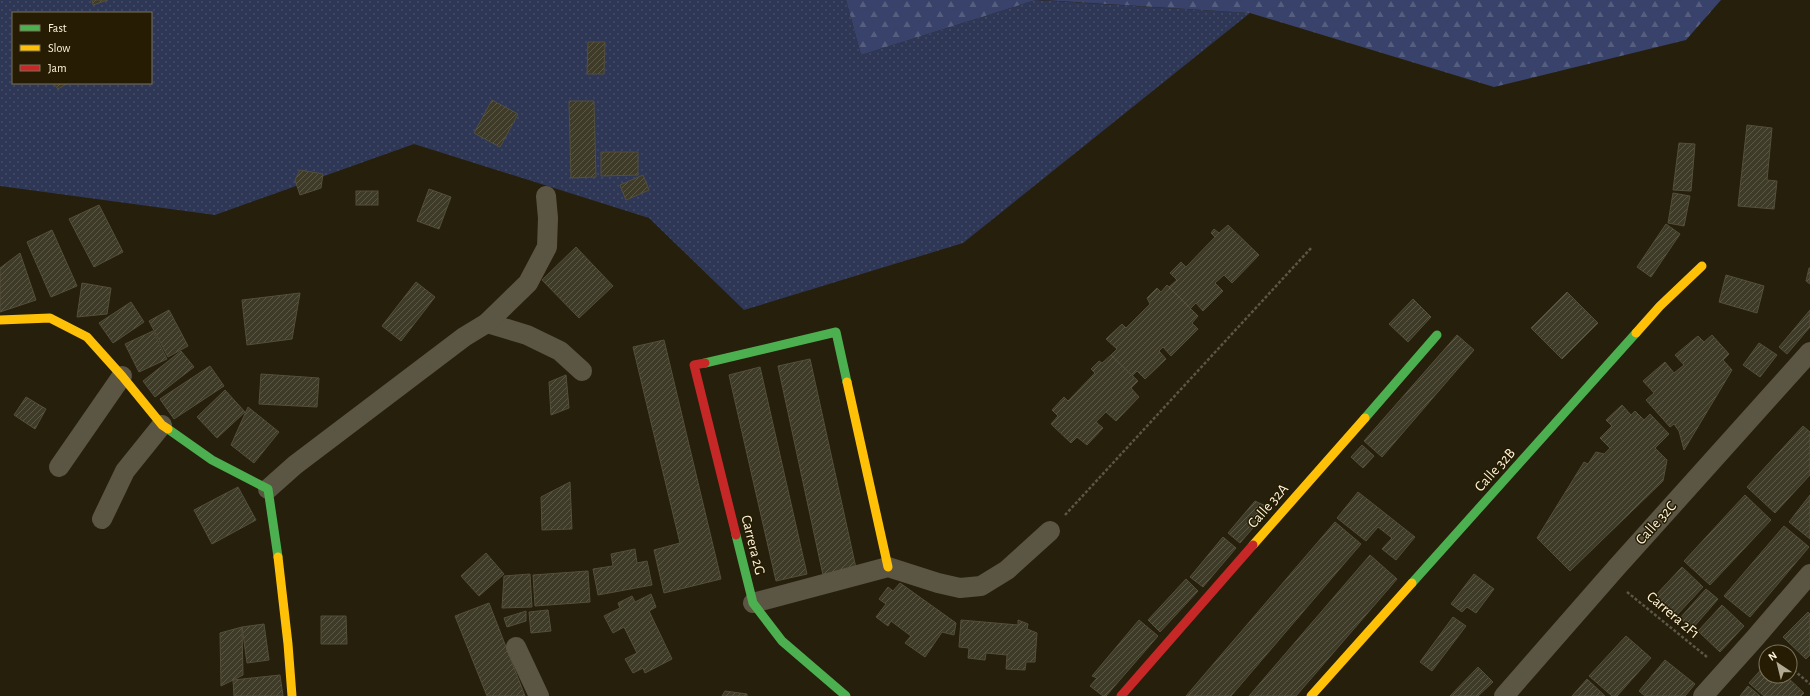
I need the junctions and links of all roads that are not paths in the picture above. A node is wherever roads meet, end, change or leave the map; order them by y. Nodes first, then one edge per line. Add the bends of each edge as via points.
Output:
1 (546, 196) dead end
2 (1702, 266) dead end
3 (0, 320) edge
4 (487, 323) junction
5 (1437, 335) dead end
6 (1810, 352) edge
7 (582, 371) dead end
8 (122, 376) junction
9 (162, 425) junction
10 (59, 467) dead end
11 (268, 489) junction
12 (102, 518) dead end
13 (1050, 531) road end
14 (888, 567) junction
15 (1810, 574) edge
16 (753, 603) junction
17 (516, 647) dead end
18 (292, 696) edge
19 (539, 696) edge
20 (846, 696) edge
21 (1121, 696) edge
22 (1312, 696) edge
23 (1504, 696) edge
24 (1702, 696) edge

1 - 4 street via 547,247 528,283
2 - 22 street, Calle 32B via 1660,306
3 - 8 street via 50,318 87,337
4 - 7 street via 527,336 560,351
4 - 11 street via 464,336
5 - 21 street, Calle 32A
6 - 23 street, Calle 32C
8 - 9 street
8 - 10 street
9 - 11 street via 212,460
9 - 12 street via 125,471
11 - 18 street via 281,579
13 - 14 street via 1007,570 981,586 960,588 938,584
14 - 16 street
14 - 16 street, Carrera 2G via 836,332 694,365
15 - 24 street
16 - 20 street, Carrera 2G via 782,641
17 - 19 street

